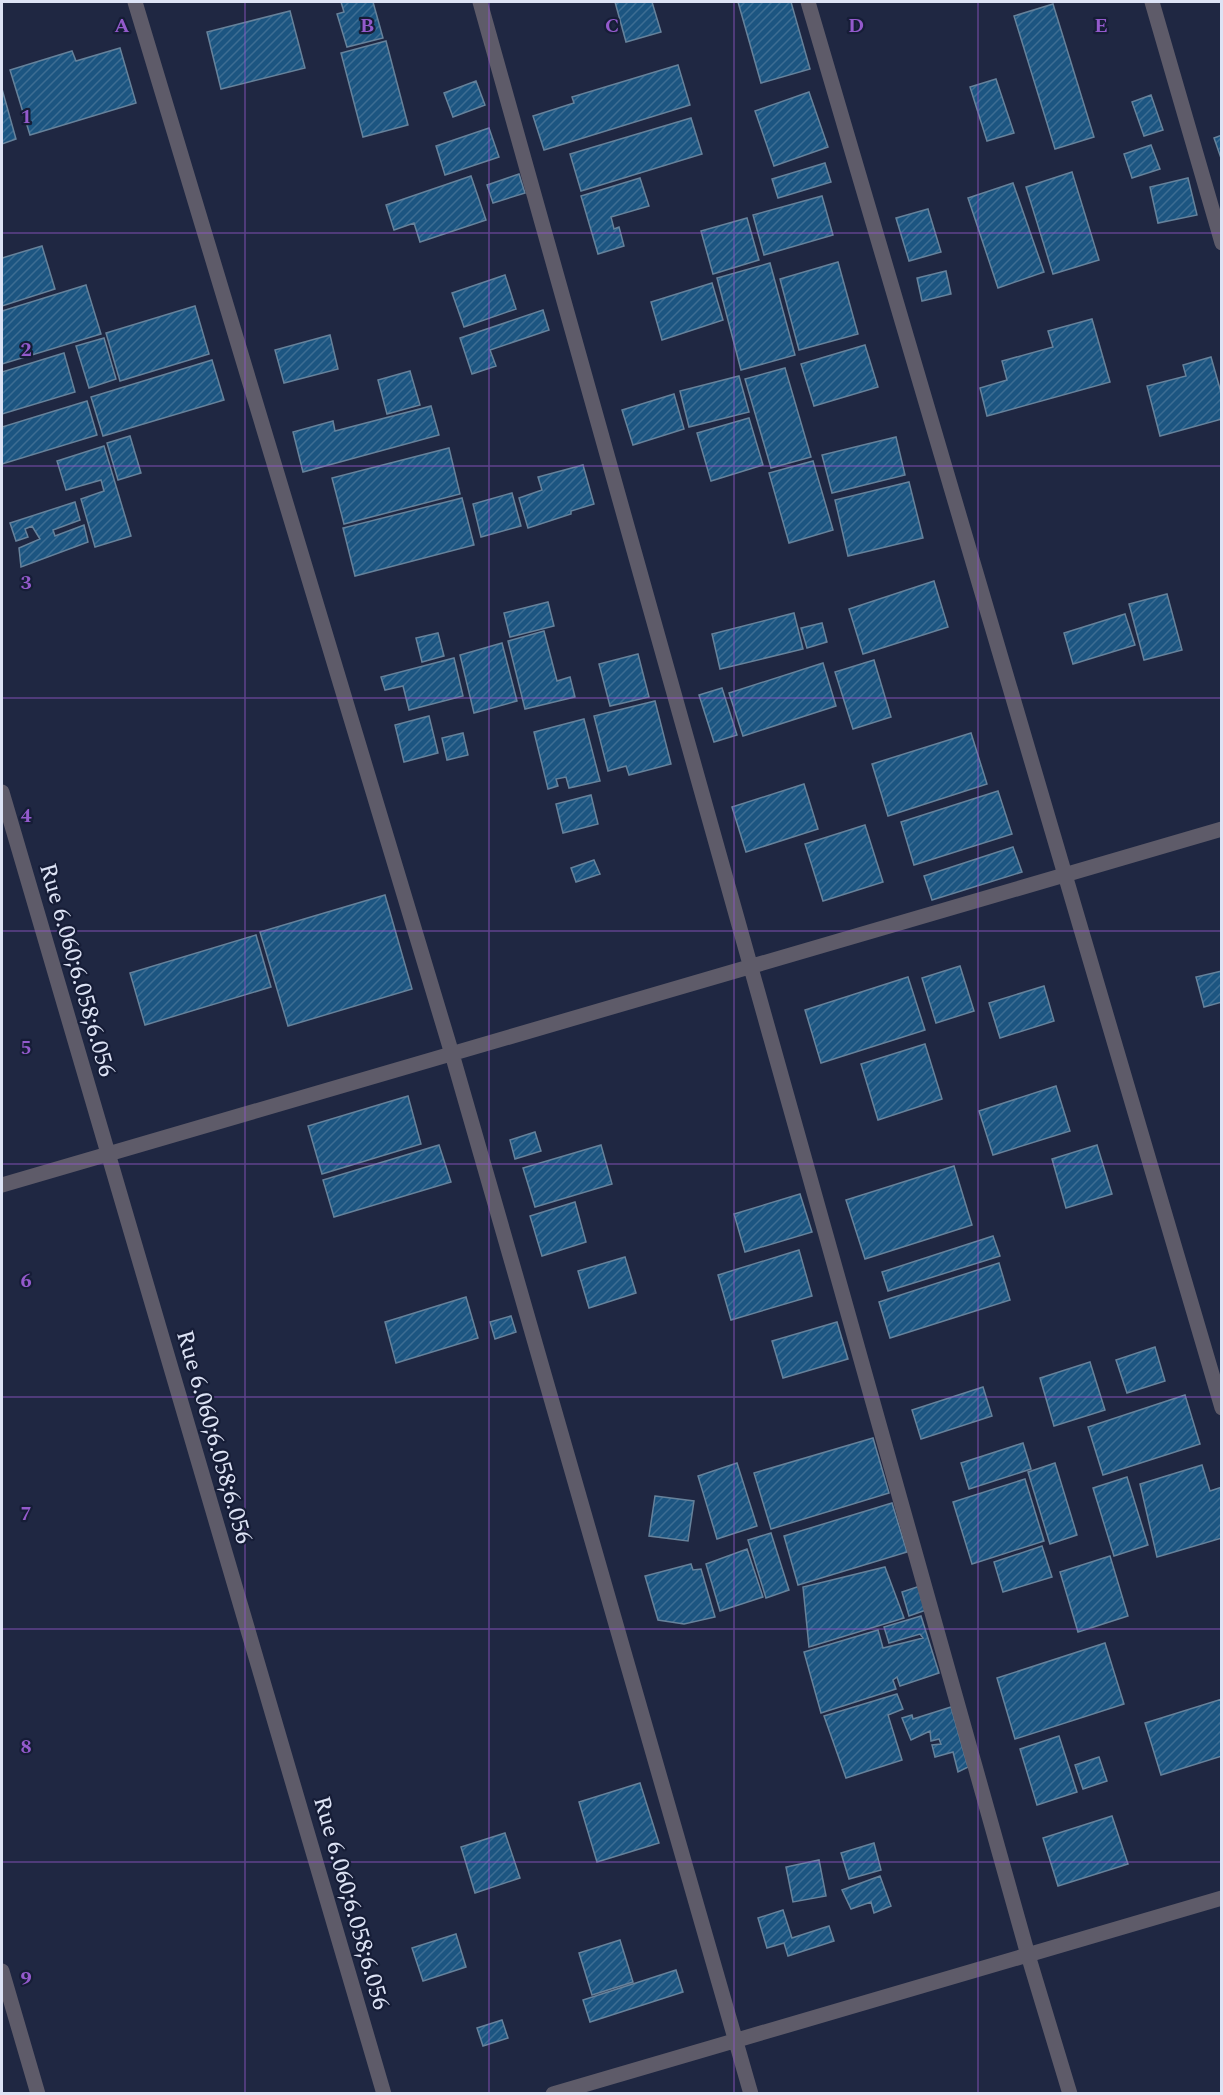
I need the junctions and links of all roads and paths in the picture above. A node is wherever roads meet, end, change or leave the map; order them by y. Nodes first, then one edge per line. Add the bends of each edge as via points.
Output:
1 (135, 2) edge
2 (480, 2) edge
3 (808, 2) edge
4 (1152, 2) edge
5 (1221, 243) edge
6 (2, 792) edge
7 (1221, 829) edge
8 (1064, 875) junction
9 (750, 967) junction
10 (452, 1054) junction
11 (108, 1154) junction
12 (2, 1185) edge
13 (1221, 1408) edge
14 (1221, 1898) edge
15 (1028, 1955) junction
16 (2, 1971) edge
17 (737, 2040) junction
18 (38, 2094) edge
19 (384, 2094) edge
20 (553, 2094) edge
21 (751, 2094) edge
22 (1070, 2094) edge

1 - 10 street
2 - 9 street
3 - 8 street
4 - 5 street
6 - 11 street, Rue 6.060;6.058;6.056
7 - 8 street
8 - 9 street
8 - 13 street
9 - 10 street
9 - 15 street
10 - 11 street
10 - 17 street
11 - 12 street
11 - 19 street, Rue 6.060;6.058;6.056
14 - 15 street
15 - 17 street
15 - 22 street
16 - 18 street
17 - 20 street
17 - 21 street

